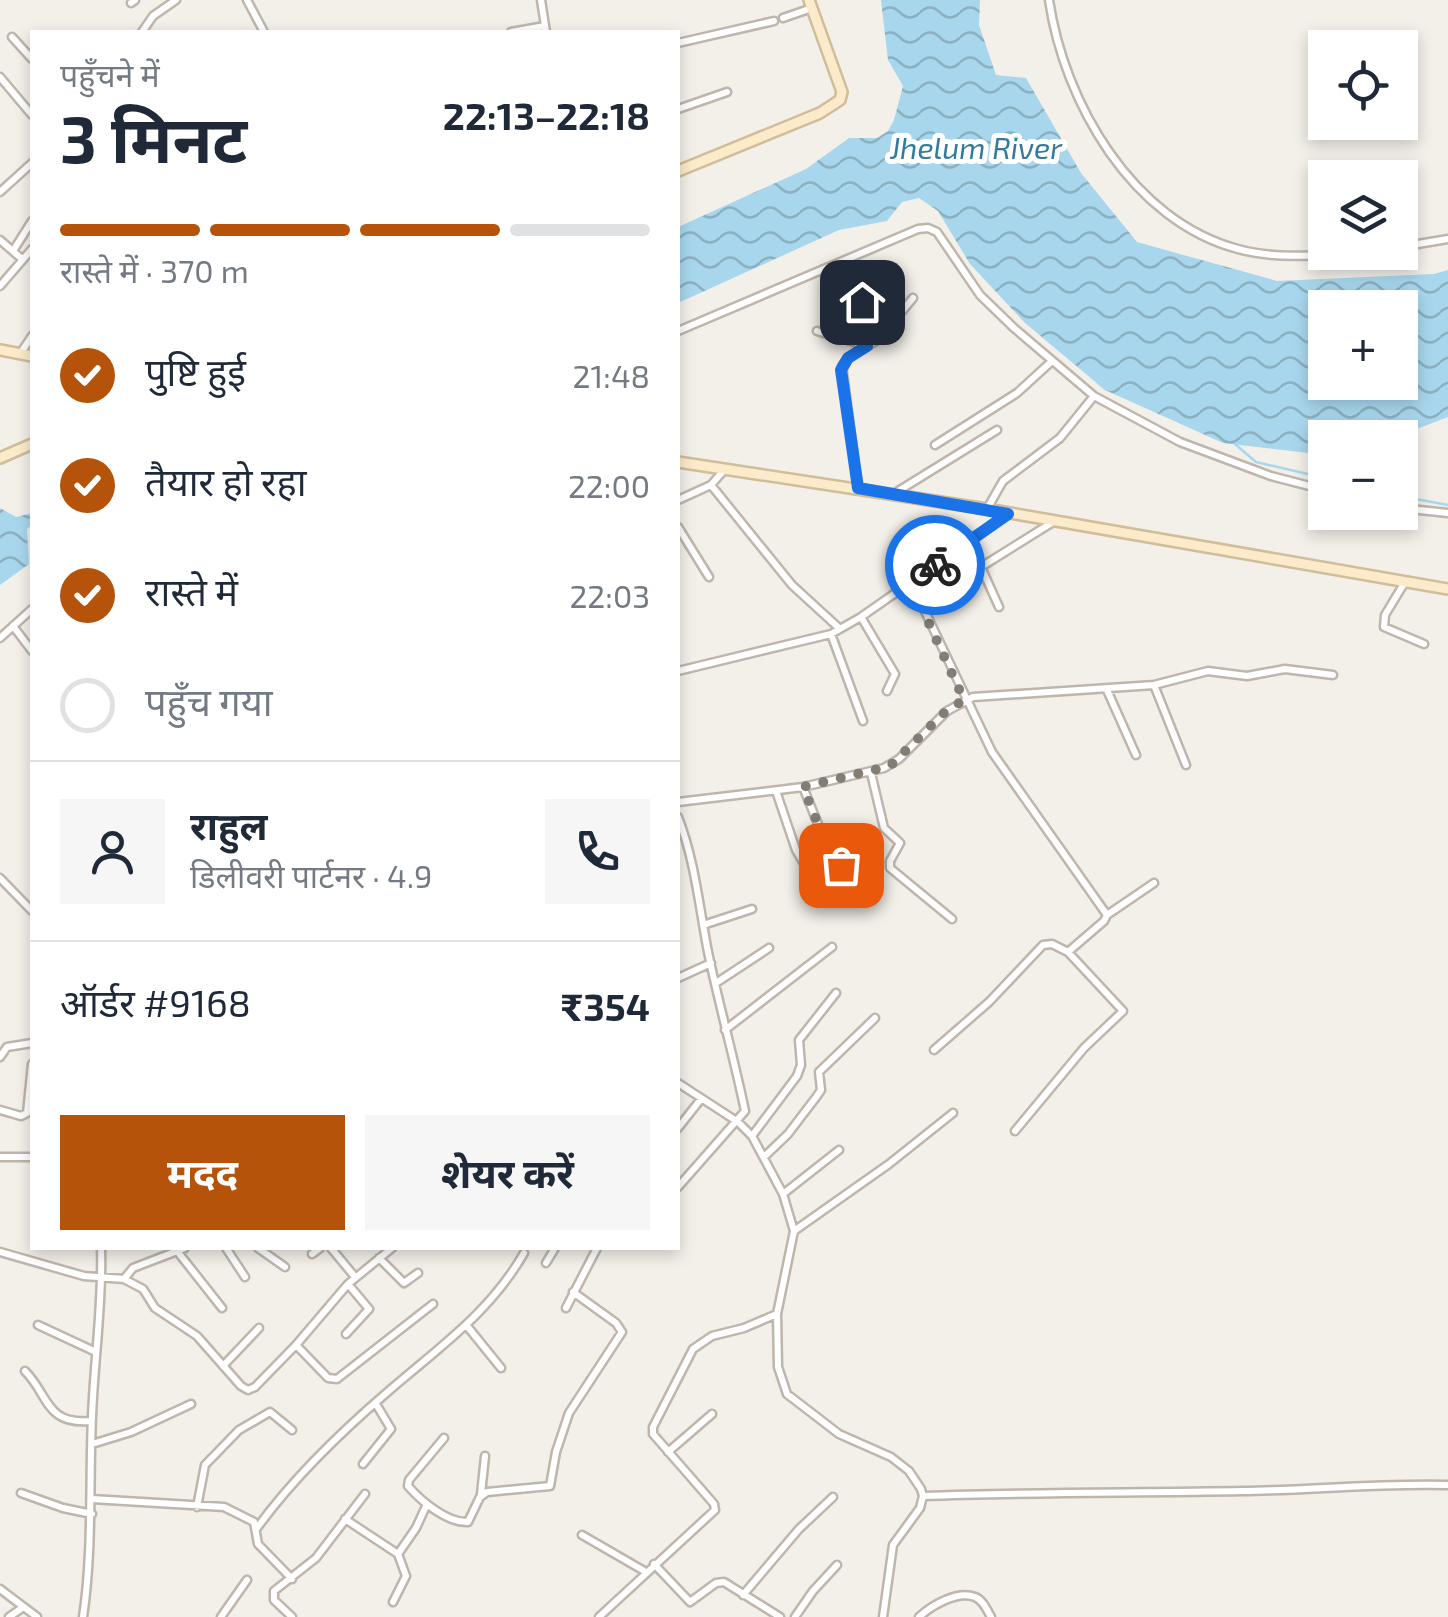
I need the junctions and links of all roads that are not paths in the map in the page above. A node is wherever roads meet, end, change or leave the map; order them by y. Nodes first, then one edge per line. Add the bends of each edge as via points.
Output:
1 (176, 0) edge
2 (247, 0) edge
3 (541, 0) edge
4 (1049, 0) edge
5 (811, 4) edge
6 (783, 18) dead end
7 (774, 21) dead end
8 (545, 29) edge
9 (143, 30) edge
10 (263, 30) edge
11 (12, 37) dead end
12 (680, 43) edge
13 (30, 57) edge
14 (0, 77) edge
15 (727, 92) dead end
16 (680, 108) edge
17 (30, 113) edge
18 (30, 166) edge
19 (680, 170) edge
20 (0, 192) edge
21 (30, 224) edge
22 (1448, 239) edge
23 (0, 240) edge
24 (1418, 245) edge
25 (13, 251) junction
26 (30, 251) edge
27 (1308, 255) edge
28 (22, 258) junction
29 (0, 286) edge
30 (913, 298) dead end
31 (862, 302) dead end
32 (680, 330) edge
33 (817, 331) dead end
34 (30, 339) edge
35 (865, 345) junction
36 (0, 350) edge
37 (20, 354) junction
38 (30, 356) edge
39 (1052, 360) junction
40 (1094, 396) junction
41 (997, 430) dead end
42 (30, 445) edge
43 (935, 445) dead end
44 (0, 458) edge
45 (680, 462) edge
46 (725, 470) junction
47 (711, 485) junction
48 (1308, 486) edge
49 (858, 488) junction
50 (894, 494) junction
51 (680, 499) edge
52 (987, 510) junction
53 (1418, 510) edge
54 (1448, 513) edge
55 (1008, 514) junction
56 (1053, 522) junction
57 (680, 529) edge
58 (709, 578) dead end
59 (910, 582) junction
60 (1404, 582) junction
61 (1448, 589) edge
62 (999, 608) dead end
63 (30, 612) edge
64 (861, 617) junction
65 (14, 626) junction
66 (840, 629) junction
67 (831, 634) junction
68 (0, 638) edge
69 (1424, 644) dead end
70 (30, 648) edge
71 (680, 670) edge
72 (1333, 675) dead end
73 (1154, 685) junction
74 (1107, 690) junction
75 (886, 691) dead end
76 (964, 700) junction
77 (863, 721) dead end
78 (1136, 756) dead end
79 (1186, 765) dead end
80 (871, 773) junction
81 (803, 787) junction
82 (776, 791) junction
83 (680, 802) edge
84 (680, 822) edge
85 (841, 865) dead end
86 (806, 867) dead end
87 (0, 878) edge
88 (1154, 883) dead end
89 (30, 909) edge
90 (752, 909) dead end
91 (1107, 915) junction
92 (952, 919) dead end
93 (703, 925) junction
94 (832, 947) dead end
95 (769, 948) dead end
96 (1068, 952) junction
97 (711, 964) junction
98 (680, 977) edge
99 (716, 984) junction
100 (836, 993) dead end
101 (875, 1018) dead end
102 (725, 1030) junction
103 (30, 1044) edge
104 (934, 1050) dead end
105 (0, 1057) edge
106 (30, 1081) edge
107 (680, 1085) edge
108 (701, 1099) junction
109 (0, 1110) edge
110 (953, 1113) dead end
111 (738, 1122) junction
112 (680, 1125) edge
113 (1015, 1130) dead end
114 (752, 1136) junction
115 (840, 1150) dead end
116 (764, 1156) junction
117 (0, 1157) edge
118 (30, 1157) edge
119 (680, 1185) edge
120 (783, 1194) junction
121 (794, 1231) junction
122 (101, 1250) edge
123 (178, 1250) edge
124 (182, 1250) edge
125 (227, 1250) edge
126 (261, 1250) edge
127 (317, 1250) edge
128 (333, 1250) edge
129 (390, 1250) edge
130 (554, 1250) edge
131 (596, 1250) edge
132 (0, 1252) edge
133 (524, 1253) dead end
134 (312, 1254) dead end
135 (380, 1258) junction
136 (546, 1263) dead end
137 (285, 1267) dead end
138 (418, 1273) dead end
139 (102, 1277) junction
140 (245, 1277) dead end
141 (356, 1277) junction
142 (124, 1279) junction
143 (348, 1284) junction
144 (573, 1292) junction
145 (432, 1304) dead end
146 (222, 1308) dead end
147 (566, 1308) dead end
148 (777, 1314) junction
149 (38, 1325) dead end
150 (467, 1326) junction
151 (259, 1328) dead end
152 (346, 1334) dead end
153 (296, 1345) junction
154 (96, 1352) junction
155 (223, 1366) junction
156 (501, 1368) dead end
157 (25, 1371) dead end
158 (191, 1404) dead end
159 (376, 1404) junction
160 (712, 1414) dead end
161 (91, 1421) junction
162 (292, 1430) dead end
163 (444, 1438) dead end
164 (92, 1444) junction
165 (668, 1452) junction
166 (485, 1456) dead end
167 (363, 1464) dead end
168 (1448, 1485) edge
169 (21, 1493) dead end
170 (365, 1494) dead end
171 (482, 1495) junction
172 (833, 1496) dead end
173 (923, 1496) junction
174 (92, 1500) junction
175 (427, 1504) junction
176 (197, 1507) junction
177 (92, 1514) junction
178 (345, 1518) junction
179 (258, 1528) junction
180 (582, 1535) dead end
181 (398, 1554) junction
182 (654, 1564) junction
183 (837, 1565) dead end
184 (646, 1572) junction
185 (292, 1579) junction
186 (246, 1580) dead end
187 (0, 1589) edge
188 (743, 1595) junction
189 (393, 1602) dead end
190 (22, 1608) junction
191 (9, 1617) edge
192 (37, 1617) edge
193 (83, 1617) edge
194 (221, 1617) edge
195 (292, 1617) edge
196 (599, 1617) edge
197 (780, 1617) edge
198 (794, 1617) edge
199 (883, 1617) edge
200 (920, 1617) edge
201 (991, 1617) edge

1 - 9 street
2 - 10 street
3 - 8 street
4 - 27 street via 1058,47 1091,122 1158,205 1204,236 1240,250
5 - 6 street
5 - 19 main road via 840,100
7 - 12 street
11 - 13 street
14 - 17 street
15 - 16 street
18 - 20 street
21 - 25 street
22 - 24 street
23 - 25 street
25 - 28 street
26 - 28 street
28 - 29 street
30 - 35 street via 879,339
31 - 35 street
32 - 39 street via 923,227 937,232 980,295
33 - 35 street
34 - 37 street
35 - 49 street via 841,370
36 - 37 main road
37 - 38 main road
39 - 40 street
39 - 43 street via 1017,393
40 - 48 street via 1180,442
40 - 52 street via 1060,438 1003,482
41 - 50 street
42 - 44 main road
45 - 46 main road
46 - 47 street
46 - 49 main road
47 - 51 street
47 - 66 street via 792,585
49 - 50 main road
50 - 52 main road
52 - 55 main road
53 - 54 street
55 - 56 main road
55 - 59 street
56 - 60 main road
56 - 62 street via 981,567
57 - 58 street
59 - 64 street
59 - 76 street
60 - 61 main road
60 - 69 street via 1384,626
63 - 65 street
64 - 66 street
64 - 75 street via 895,674
65 - 68 street
65 - 70 street
66 - 67 street
67 - 71 street
67 - 77 street
72 - 73 street via 1208,671
73 - 74 street
73 - 79 street
74 - 76 street
74 - 78 street
76 - 80 street via 893,764
76 - 91 street via 1002,768
80 - 81 street
80 - 92 street via 884,828 900,844 890,868
81 - 82 street
81 - 85 street
82 - 83 street
82 - 86 street
84 - 93 street
87 - 89 street
88 - 91 street
90 - 93 street
91 - 96 street
93 - 97 street
94 - 102 street
95 - 99 street
96 - 104 street via 1043,945
96 - 113 street via 1122,1011
97 - 98 street
97 - 99 street
99 - 102 street
100 - 114 street via 799,1040 797,1076
101 - 116 street via 819,1072 818,1096
102 - 111 street via 745,1111
103 - 105 street via 7,1047
106 - 109 street via 26,1114
107 - 108 street
108 - 111 street
108 - 112 street
110 - 121 street
111 - 114 street
111 - 119 street
114 - 116 street
115 - 120 street
116 - 120 street
117 - 118 street
120 - 121 street
121 - 148 street
122 - 139 street
123 - 142 street via 133,1268
124 - 146 street
125 - 140 street
126 - 137 street
127 - 134 street
128 - 141 street
129 - 135 street
130 - 136 street
131 - 144 street
132 - 139 street
133 - 150 street via 501,1291
135 - 138 street via 404,1284
135 - 141 street
139 - 142 street
139 - 154 street
141 - 143 street
142 - 155 street
143 - 152 street via 369,1308
143 - 153 street
144 - 147 street
144 - 171 street via 622,1332 569,1413 550,1486
145 - 153 street via 334,1380
148 - 165 street via 692,1349 653,1428
148 - 173 street via 778,1367 787,1394 839,1434 901,1464
149 - 154 street
150 - 156 street
150 - 159 street
151 - 155 street
153 - 155 street via 248,1390
154 - 161 street
157 - 161 street via 56,1414
158 - 164 street
159 - 167 street via 391,1429
159 - 179 street
160 - 165 street
161 - 164 street
162 - 176 street via 270,1412 239,1430 202,1472
163 - 175 street via 408,1483
164 - 174 street
165 - 182 street via 715,1507
166 - 171 street
168 - 173 street
169 - 177 street
170 - 178 street
171 - 175 street via 465,1523
172 - 188 street
173 - 199 street via 893,1545
174 - 176 street
174 - 177 street
175 - 181 street
176 - 179 street via 230,1508
177 - 193 street
178 - 181 street
178 - 185 street
179 - 185 street via 258,1544
180 - 184 street
181 - 189 street via 406,1576
182 - 184 street
182 - 188 street via 690,1602 719,1582
183 - 198 street
184 - 196 street
185 - 195 street via 272,1594
186 - 194 street
187 - 190 street
188 - 197 street
190 - 191 street
190 - 192 street
200 - 201 street via 938,1603 970,1596

